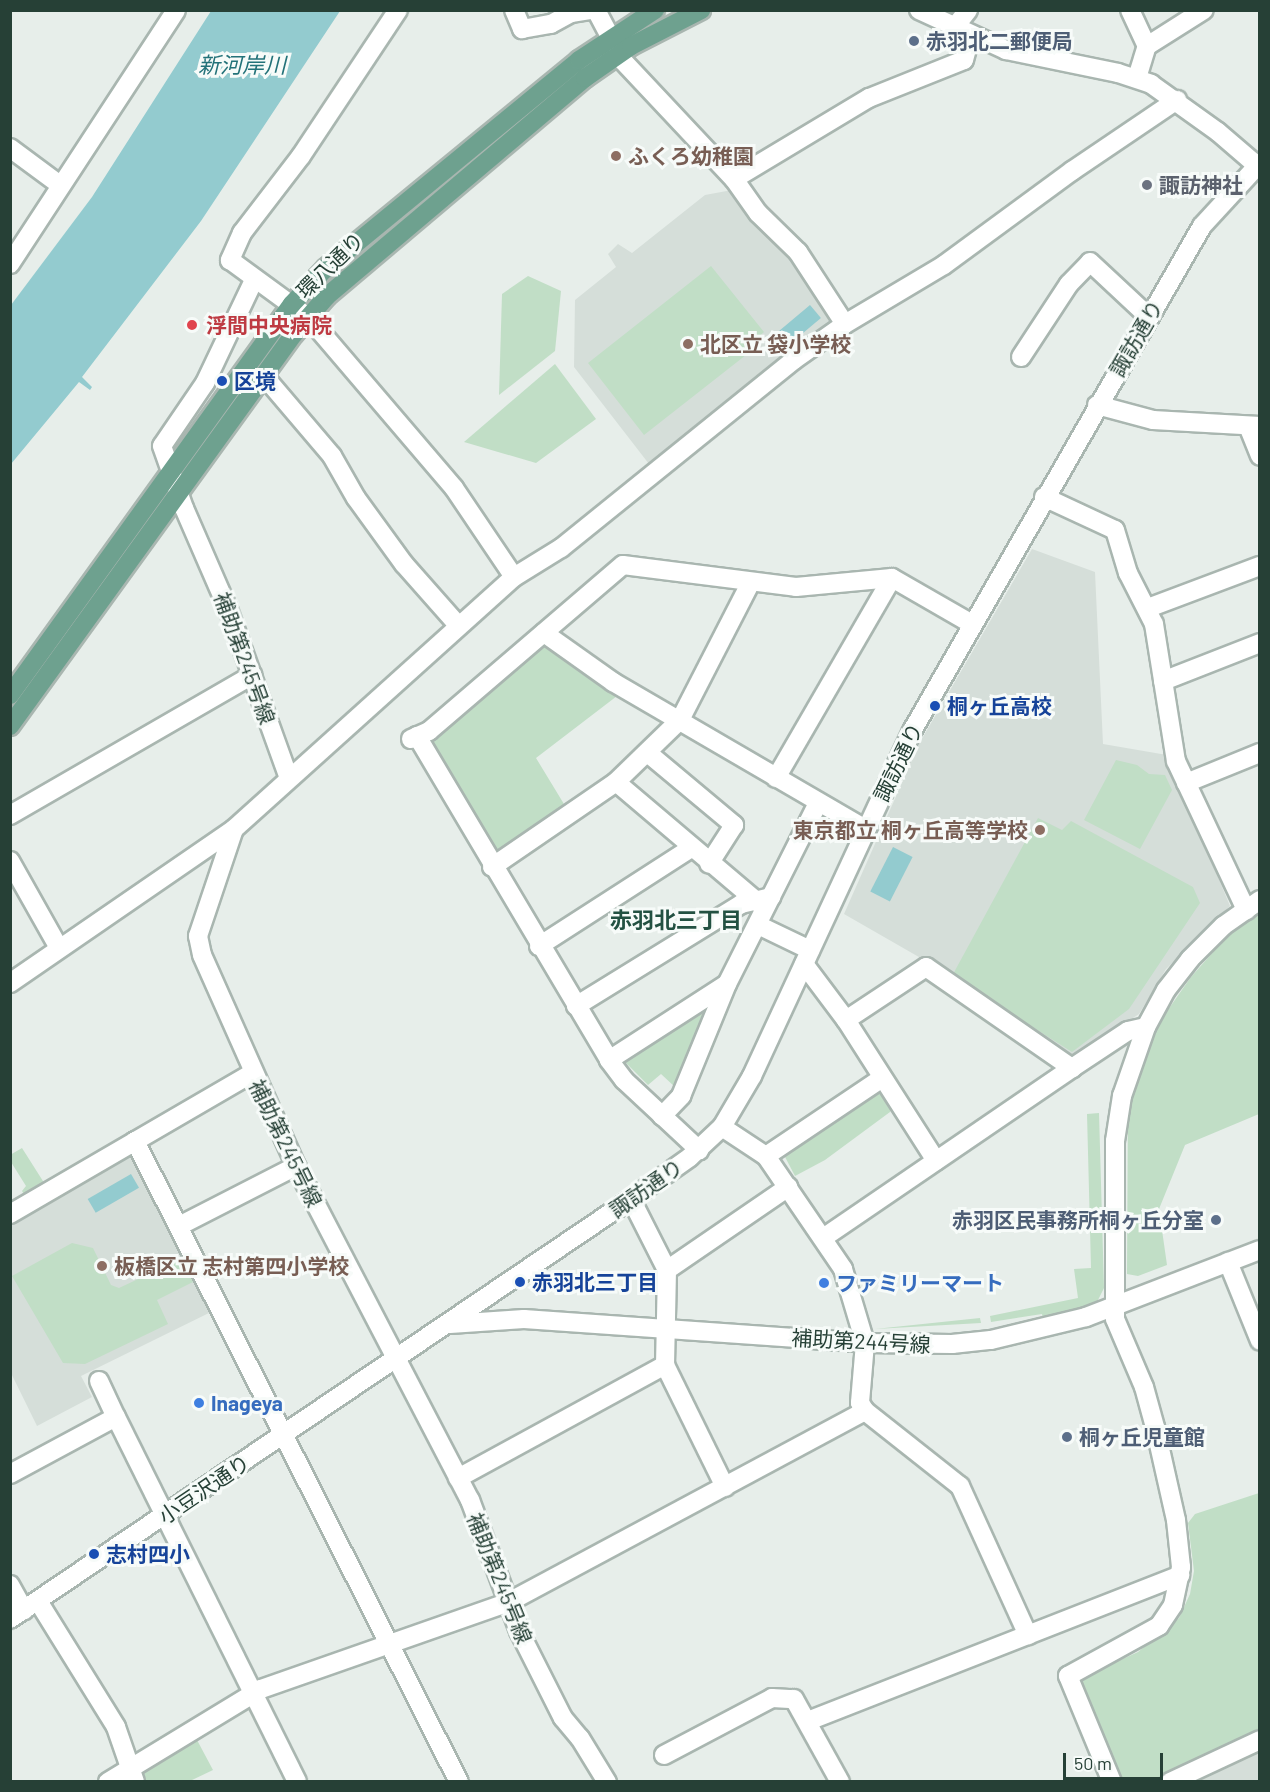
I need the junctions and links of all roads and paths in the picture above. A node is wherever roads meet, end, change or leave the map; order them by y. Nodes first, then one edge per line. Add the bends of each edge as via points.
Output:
1 (176, 10) edge
2 (398, 10) edge
3 (514, 10) edge
4 (590, 10) edge
5 (596, 10) edge
6 (656, 10) edge
7 (701, 10) edge
8 (919, 10) edge
9 (968, 10) edge
10 (1130, 10) edge
11 (1204, 10) edge
12 (954, 28) junction
13 (611, 37) junction
14 (970, 37) junction
15 (1147, 46) junction
16 (619, 54) junction
17 (1137, 78) junction
18 (1177, 100) junction
19 (10, 148) edge
20 (1259, 166) edge
21 (734, 179) junction
22 (60, 185) junction
23 (10, 264) edge
24 (254, 280) junction
25 (292, 304) junction
26 (1148, 316) junction
27 (308, 317) junction
28 (845, 324) junction
29 (1021, 357) dead end
30 (264, 376) junction
31 (1097, 405) junction
32 (1254, 426) edge
33 (1260, 456) edge
34 (170, 470) junction
35 (178, 494) junction
36 (1044, 497) junction
37 (1260, 566) edge
38 (514, 577) junction
39 (892, 578) junction
40 (750, 584) junction
41 (1148, 608) junction
42 (972, 624) junction
43 (458, 625) junction
44 (544, 633) junction
45 (1260, 643) edge
46 (252, 675) junction
47 (1162, 681) junction
48 (10, 695) edge
49 (680, 720) junction
50 (10, 726) edge
51 (1260, 753) edge
52 (649, 754) junction
53 (291, 776) junction
54 (776, 778) junction
55 (616, 782) junction
56 (1186, 783) junction
57 (818, 803) junction
58 (10, 815) edge
59 (234, 829) junction
60 (866, 829) junction
61 (691, 848) junction
62 (10, 861) edge
63 (709, 864) junction
64 (492, 867) junction
65 (764, 901) junction
66 (1253, 905) edge
67 (758, 925) junction
68 (539, 946) junction
69 (59, 948) junction
70 (807, 957) junction
71 (10, 983) edge
72 (727, 984) junction
73 (576, 1006) junction
74 (846, 1020) junction
75 (1146, 1027) junction
76 (609, 1060) junction
77 (1072, 1068) junction
78 (252, 1073) junction
79 (882, 1078) junction
80 (662, 1116) junction
81 (722, 1127) junction
82 (135, 1141) junction
83 (699, 1150) junction
84 (766, 1156) junction
85 (936, 1161) junction
86 (296, 1166) junction
87 (788, 1187) junction
88 (631, 1199) junction
89 (10, 1214) edge
90 (179, 1226) junction
91 (823, 1238) junction
92 (1260, 1250) edge
93 (1228, 1262) junction
94 (667, 1269) junction
95 (1118, 1304) junction
96 (448, 1324) junction
97 (664, 1330) junction
98 (1260, 1341) edge
99 (865, 1343) junction
100 (396, 1358) junction
101 (665, 1365) junction
102 (99, 1381) dead end
103 (865, 1411) junction
104 (116, 1417) junction
105 (284, 1434) junction
106 (10, 1474) edge
107 (458, 1478) junction
108 (725, 1486) junction
109 (164, 1516) junction
110 (1180, 1575) junction
111 (10, 1585) edge
112 (507, 1603) junction
113 (24, 1610) edge
114 (1028, 1635) junction
115 (389, 1644) junction
116 (253, 1694) junction
117 (808, 1721) junction
118 (1260, 1740) edge
119 (664, 1755) dead end
120 (133, 1775) edge
121 (604, 1781) edge
122 (108, 1782) edge
123 (297, 1782) edge
124 (459, 1782) edge
125 (840, 1782) edge
126 (1112, 1782) edge
127 (1170, 1782) edge

1 - 22 street
2 - 24 street via 301,156 242,233 230,260
3 - 4 street via 522,29
5 - 13 street
6 - 13 main road, 環八通り
7 - 16 main road, 環八通り
8 - 12 street
9 - 12 street
10 - 15 street
11 - 15 street
12 - 14 street
13 - 16 street
13 - 25 main road, 環八通り via 326,268
14 - 17 street via 1006,50
14 - 21 street via 964,60 868,98
15 - 17 street
16 - 21 street
16 - 27 main road, 環八通り via 373,254
17 - 18 street
18 - 20 street
18 - 28 street via 944,265
19 - 22 street
20 - 26 street, 諏訪通り via 1202,226
21 - 28 street via 758,213 798,252
22 - 23 street
24 - 25 street
24 - 34 street, 補助第245号線 via 205,383 162,441
25 - 27 street
25 - 34 main road, 環八通り
26 - 29 street via 1090,262 1069,284
26 - 31 street, 諏訪通り
27 - 30 main road, 環八通り
27 - 38 street via 454,488
28 - 38 street via 561,548
30 - 35 main road, 環八通り
30 - 43 street via 332,456 356,498 404,564
31 - 32 street via 1153,420
31 - 36 street, 諏訪通り
32 - 33 street
34 - 35 street, 補助第245号線
34 - 48 main road, 環八通り
35 - 46 street, 補助第245号線
35 - 50 main road, 環八通り
36 - 41 street via 1116,531 1128,573
36 - 42 street, 諏訪通り
37 - 41 street
38 - 43 street
39 - 40 street via 829,587
39 - 42 street
39 - 54 street
40 - 44 street via 623,565
40 - 49 street
41 - 47 street via 1159,646
42 - 60 street, 諏訪通り via 912,731
43 - 53 street
44 - 49 street via 613,682
44 - 64 street via 429,731 414,738
45 - 47 street
46 - 53 street, 補助第245号線
46 - 58 street
47 - 56 street via 1176,761
49 - 52 street
49 - 54 street
51 - 56 street
52 - 55 street
52 - 63 street via 734,825
53 - 59 street, 補助第245号線
54 - 57 street
55 - 61 street
55 - 64 street
56 - 66 street
57 - 60 street
57 - 65 street
59 - 69 street
59 - 78 street, 補助第245号線 via 198,936 214,985
60 - 70 street, 諏訪通り
61 - 63 street
61 - 68 street
62 - 69 street
63 - 65 street
64 - 68 street
65 - 67 street
65 - 73 street via 741,904
66 - 75 street via 1190,958 1166,990
67 - 70 street
67 - 72 street
68 - 73 street
69 - 71 street
70 - 74 street
70 - 81 street, 諏訪通り via 742,1095
72 - 76 street
72 - 80 street via 681,1096
73 - 76 street
74 - 77 street via 926,967
74 - 79 street
75 - 77 street via 1128,1031
75 - 95 street via 1122,1096 1115,1141
76 - 80 street
77 - 85 street
78 - 82 street
78 - 86 street, 補助第245号線
79 - 84 street
79 - 85 street
80 - 83 street
81 - 83 street, 諏訪通り
81 - 84 street
82 - 89 street
82 - 90 street
83 - 88 street, 諏訪通り
84 - 87 street
85 - 91 street
86 - 90 street
86 - 100 street, 補助第245号線
87 - 91 street
87 - 94 street
88 - 94 street
88 - 96 street, 諏訪通り
90 - 105 street
91 - 99 street via 843,1269
92 - 93 street, 補助第244号線
93 - 95 street, 補助第244号線
93 - 98 street
94 - 97 street
95 - 99 street, 補助第244号線 via 1086,1317 991,1340 952,1344
95 - 110 street via 1115,1319 1144,1387 1155,1428 1176,1520
96 - 97 street, 補助第244号線 via 524,1319
96 - 100 street, 諏訪通り
97 - 99 street, 補助第244号線
97 - 101 street
99 - 103 street via 860,1403
100 - 105 street, 小豆沢通り
100 - 107 street, 補助第245号線
101 - 107 street
101 - 108 street
102 - 104 street
103 - 108 street
103 - 114 street via 960,1486
104 - 106 street
104 - 109 street
105 - 109 street, 小豆沢通り
105 - 115 street
107 - 112 street, 補助第245号線
108 - 112 street
109 - 113 street, 小豆沢通り
109 - 116 street
110 - 114 street
110 - 126 street via 1173,1605 1159,1626 1068,1676
111 - 113 street
112 - 115 street
112 - 121 street, 補助第245号線 via 563,1718 580,1738
113 - 120 street via 116,1727
114 - 117 street
115 - 116 street
115 - 124 street
116 - 120 street
116 - 123 street
117 - 119 street via 794,1700 772,1698
117 - 125 street
118 - 127 street
120 - 122 street

